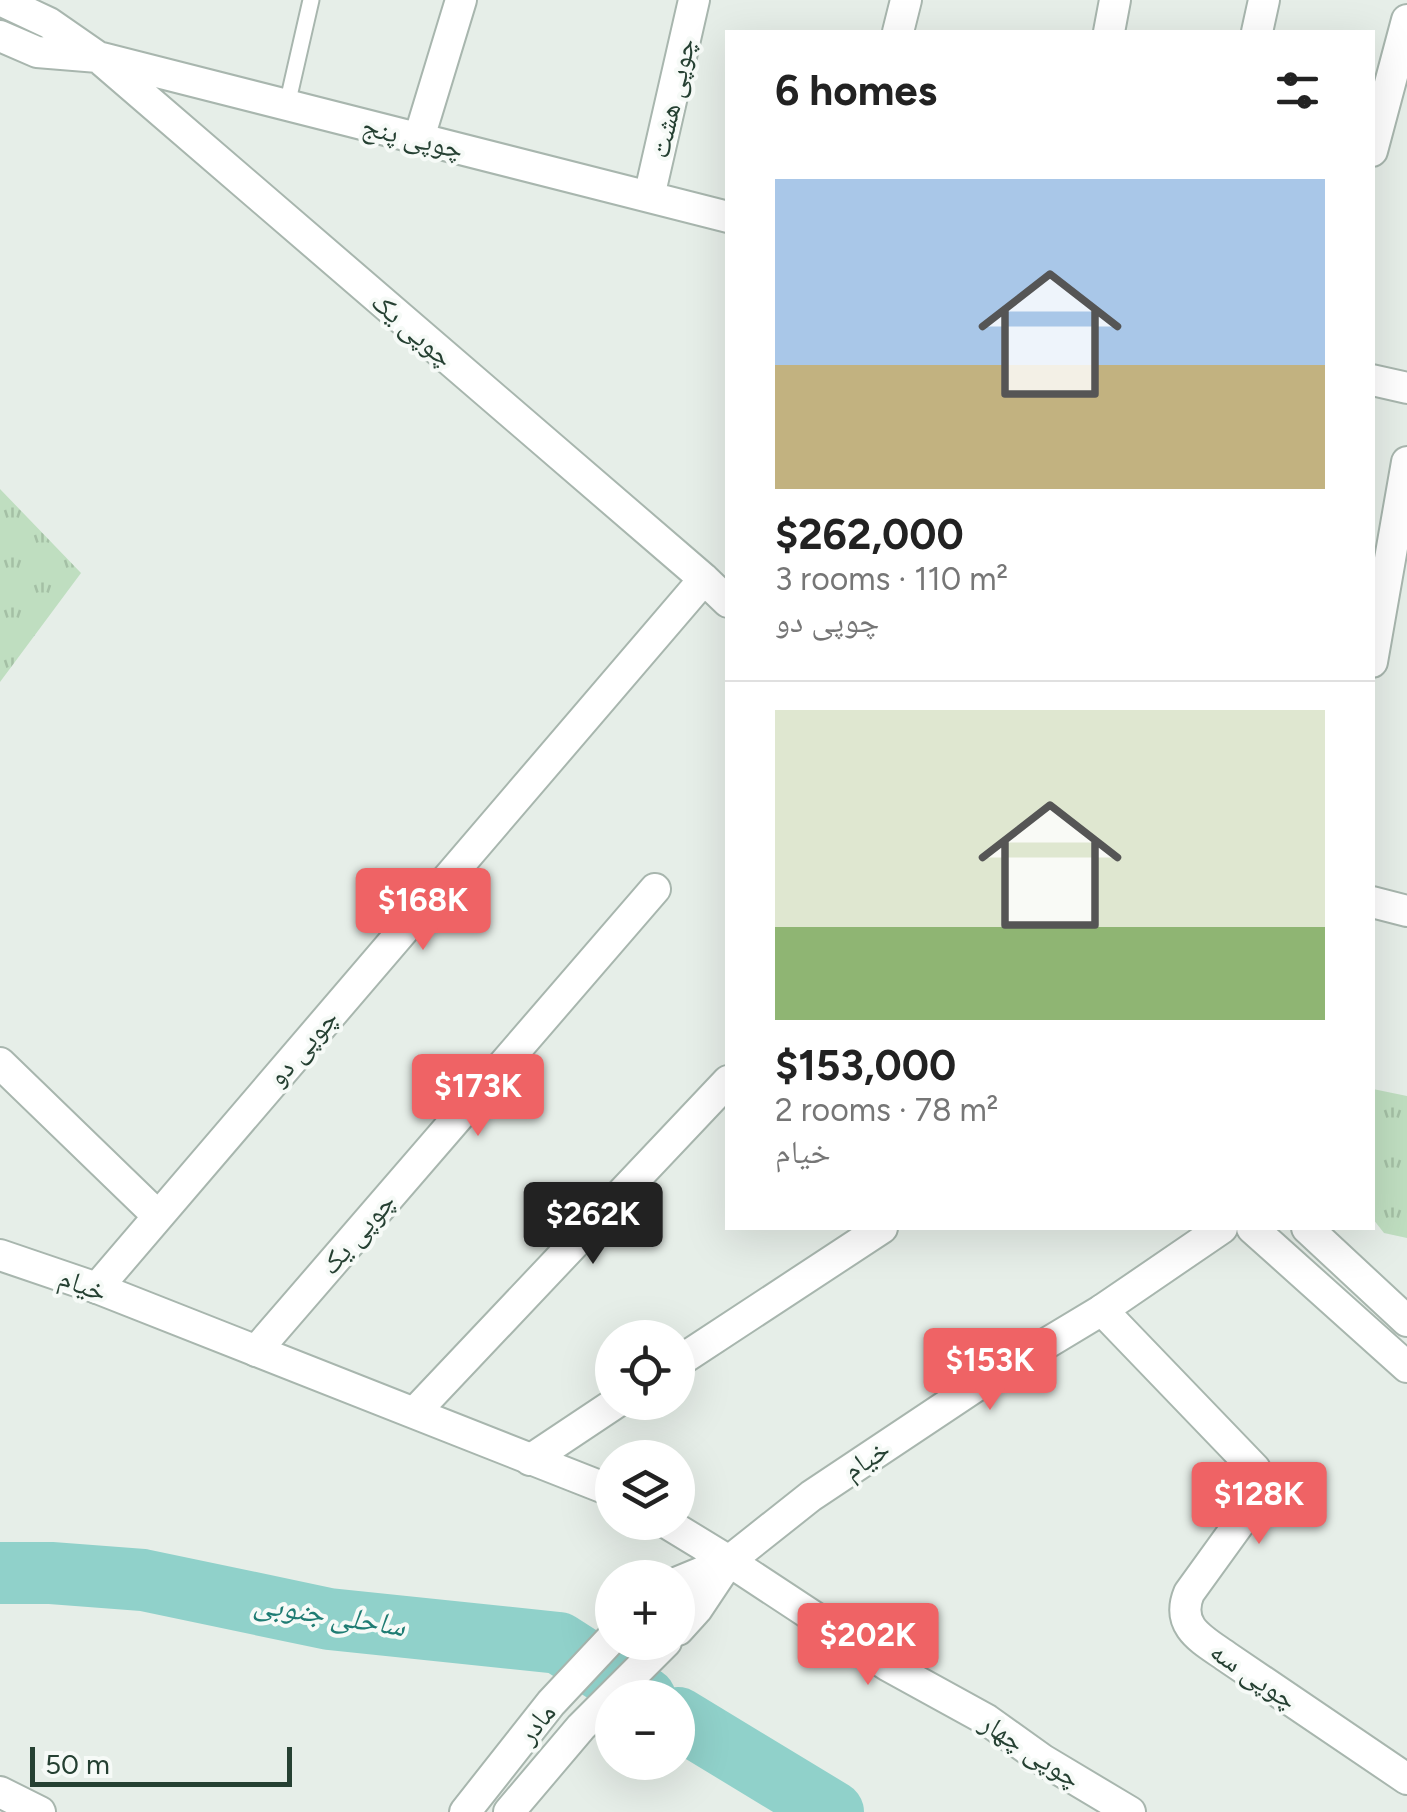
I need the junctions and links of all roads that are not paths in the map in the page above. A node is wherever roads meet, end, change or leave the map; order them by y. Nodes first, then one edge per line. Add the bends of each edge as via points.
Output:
1 (0, 0) edge
2 (311, 0) edge
3 (460, 0) edge
4 (694, 0) edge
5 (906, 0) edge
6 (1115, 0) edge
7 (1264, 0) edge
8 (1407, 20) edge
9 (898, 30) edge
10 (1108, 30) edge
11 (1257, 30) edge
12 (0, 36) edge
13 (98, 57) junction
14 (286, 105) junction
15 (418, 138) junction
16 (1375, 140) edge
17 (650, 197) junction
18 (725, 215) edge
19 (1375, 381) edge
20 (1407, 388) edge
21 (1407, 462) edge
22 (704, 579) junction
23 (725, 599) edge
24 (1375, 645) edge
25 (655, 889) dead end
26 (1375, 903) edge
27 (1407, 911) edge
28 (0, 1063) edge
29 (725, 1084) edge
30 (158, 1216) junction
31 (879, 1230) edge
32 (1219, 1230) edge
33 (1254, 1230) edge
34 (1310, 1230) edge
35 (0, 1255) edge
36 (96, 1288) junction
37 (1395, 1291) edge
38 (1102, 1310) junction
39 (1407, 1321) edge
40 (256, 1351) junction
41 (695, 1351) edge
42 (1407, 1367) edge
43 (416, 1412) junction
44 (595, 1417) edge
45 (530, 1460) junction
46 (595, 1485) edge
47 (695, 1540) edge
48 (729, 1560) junction
49 (695, 1575) edge
50 (695, 1611) edge
51 (595, 1656) edge
52 (649, 1660) edge
53 (1407, 1779) edge
54 (0, 1792) edge
55 (40, 1812) edge
56 (465, 1812) edge
57 (509, 1812) edge
58 (1130, 1812) edge

1 - 13 street, چوپی یک via 50,23
2 - 14 lane
3 - 15 street
4 - 17 street, چوپی هشت
5 - 9 street
6 - 10 street
7 - 11 street
8 - 16 street
12 - 13 street via 37,52
13 - 14 street, چوپی پنج
13 - 22 street, چوپی یک
14 - 15 street, چوپی پنج
15 - 17 street, چوپی پنج
17 - 18 street, چوپی پنج
19 - 20 street
21 - 24 street
22 - 23 street, چوپی یک
22 - 30 street, چوپی دو
25 - 40 street, چوپی یک
26 - 27 street
28 - 30 street
29 - 43 street
30 - 36 street, چوپی دو
31 - 41 street
32 - 38 street, خیام
33 - 42 street
34 - 37 street
35 - 36 street, خیام
36 - 40 street, خیام
37 - 39 street
38 - 48 street, خیام via 811,1496
38 - 53 street, چوپی سه via 1260,1480 1254,1503 1189,1593 1184,1605 1190,1627
40 - 43 street, خیام
43 - 45 street, خیام
44 - 45 street
45 - 46 street, خیام
47 - 48 street
48 - 49 street
48 - 50 street
48 - 58 street, چوپی چهار
51 - 56 street, مادر
52 - 57 street, مادر
54 - 55 street

